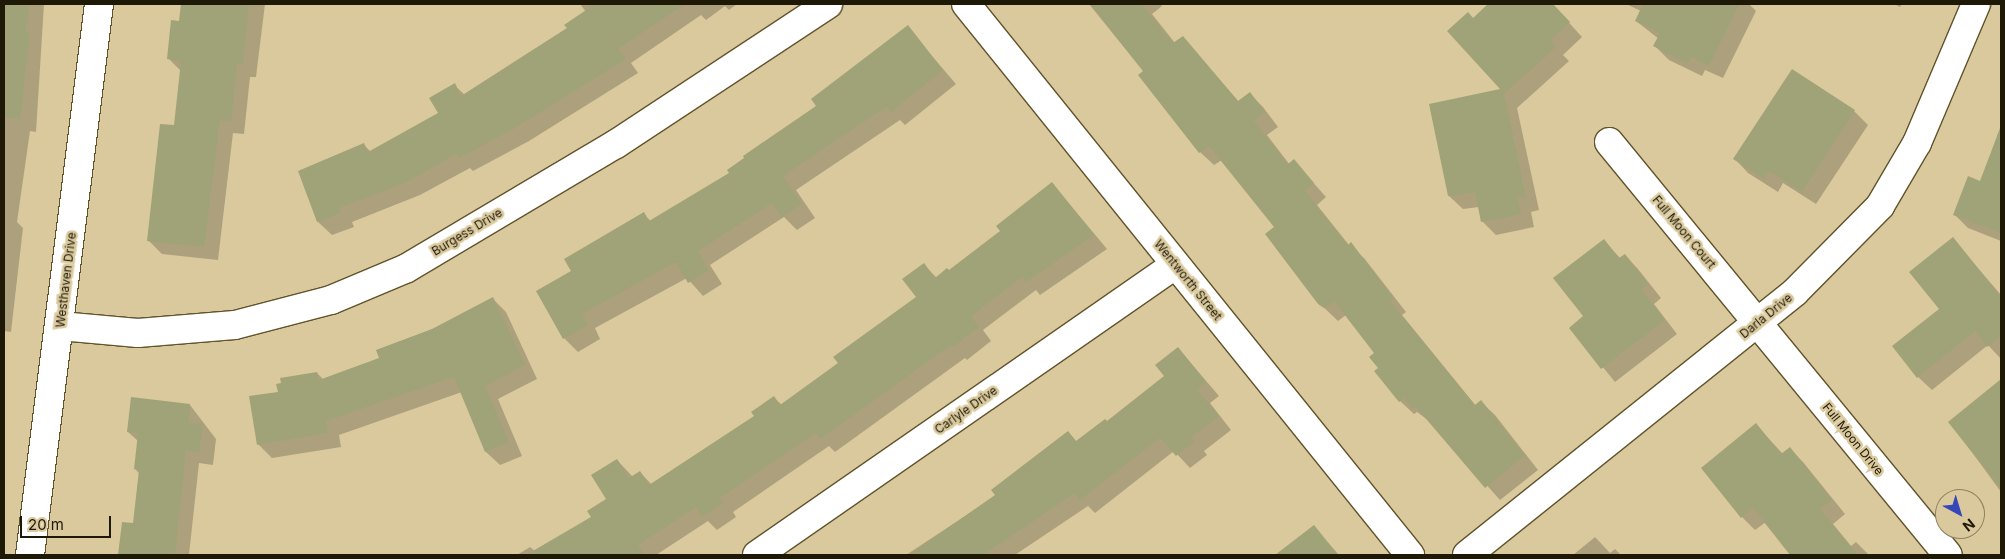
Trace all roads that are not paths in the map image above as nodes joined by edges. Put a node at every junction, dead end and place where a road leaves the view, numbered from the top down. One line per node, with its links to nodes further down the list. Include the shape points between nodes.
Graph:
1 (99, 4): 8 (street, Westhaven Drive)
2 (828, 4): 8 (street, Burgess Drive, via 616,144 407,268 356,290 331,300 235,325 138,333)
3 (966, 4): 6 (street, Wentworth Street)
4 (1976, 4): 7 (street, Darla Drive, via 1918,143 1880,206 1794,292)
5 (1609, 142): 7 (street, Full Moon Court)
6 (1175, 265): 10 (street, Carlyle Drive); 11 (street, Wentworth Street)
7 (1758, 322): 12 (street, Darla Drive); 13 (street, Full Moon Drive)
8 (60, 326): 9 (street, Westhaven Drive)
9 (30, 555)
10 (757, 555)
11 (1410, 555)
12 (1467, 555)
13 (1948, 555)

